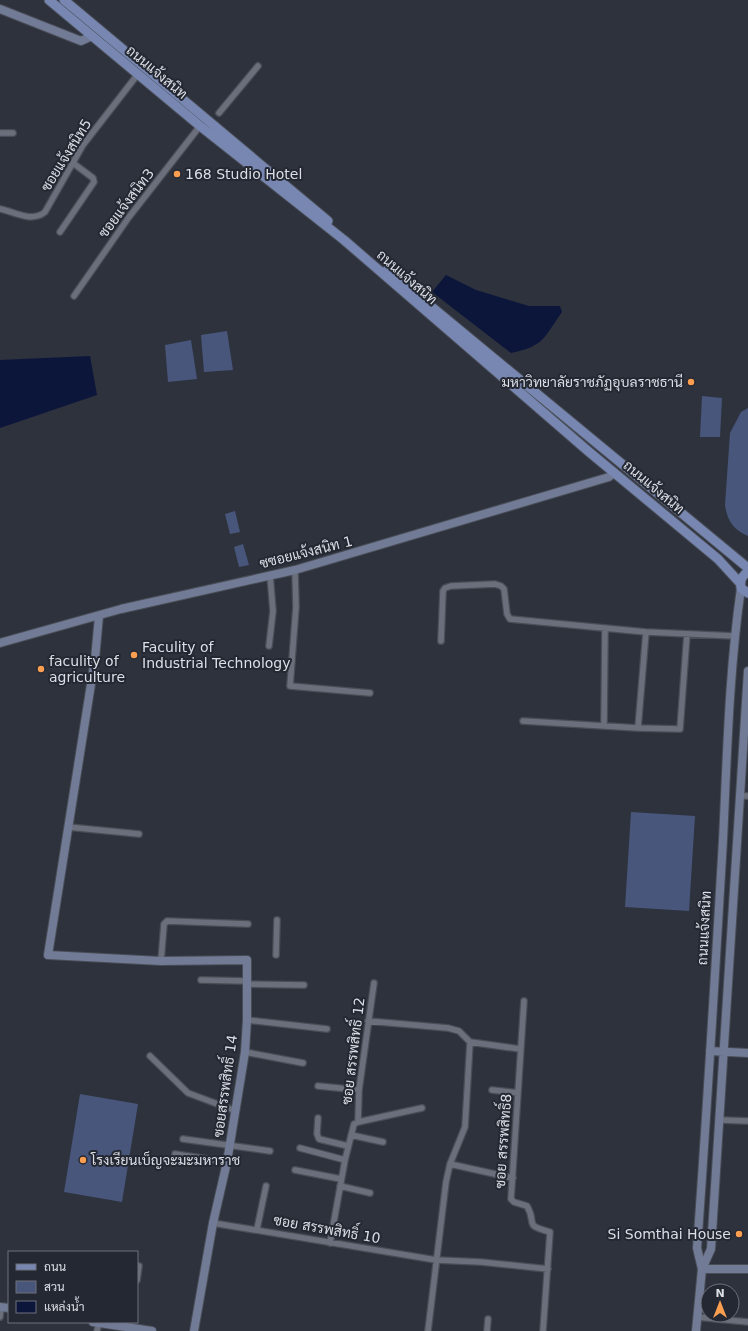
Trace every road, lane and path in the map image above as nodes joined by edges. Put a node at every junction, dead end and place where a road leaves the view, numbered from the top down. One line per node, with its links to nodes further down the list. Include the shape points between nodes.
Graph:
1 (50, 0): 4 (main road, ถนนแจ้งสนิท)
2 (64, 0): 16 (main road, ถนนแจ้งสนิท)
3 (0, 10): 4 (street, via 81,41)
4 (92, 36): 6 (main road, ถนนแจ้งสนิท)
5 (258, 66): 7 (street)
6 (138, 74): 8 (main road, ถนนแจ้งสนิท); 11 (street, ซอยแจ้งสนิท5, via 83,145)
7 (219, 113)
8 (200, 126): 14 (street, ซอยแจ้งสนิท3, via 129,217); 15 (main road, ถนนแจ้งสนิท, via 344,240)
9 (0, 133): 10 (street)
10 (13, 133)
11 (73, 163): 12 (street, ซอยแจ้งสนิท5, via 39,217 32,218); 13 (street, via 94,178 94,182)
12 (0, 209)
13 (60, 232)
14 (74, 296)
15 (614, 472): 17 (street, ซซอยแจ้งสนิท 1, via 610,477); 20 (main road, ถนนแจ้งสนิท, via 718,559)
16 (748, 568)
17 (295, 570): 19 (street, ซซอยแจ้งสนิท 1); 30 (street, via 296,607 290,686)
18 (748, 572): 20 (main road, via 742,577)
19 (270, 575): 21 (street, ซซอยแจ้งสนิท 1); 28 (street, via 273,611)
20 (743, 588): 25 (street, ถนนแจ้งสนิท)
21 (100, 616): 27 (street, ซซอยแจ้งสนิท 1); 38 (street)
22 (605, 628): 23 (street); 26 (street, via 510,619 502,586 451,586 443,591); 33 (street)
23 (646, 632): 24 (street); 34 (street)
24 (687, 634): 25 (street); 34 (street, via 680,729)
25 (736, 636): 35 (street, ถนนแจ้งสนิท)
26 (441, 641)
27 (0, 642)
28 (269, 646)
29 (748, 671): 31 (street, ถนนแจ้งสนิท)
30 (370, 693)
31 (747, 700): 36 (street, ถนนแจ้งสนิท)
32 (522, 721): 33 (street)
33 (604, 726): 34 (street)
34 (638, 728)
35 (727, 767): 36 (street); 54 (street, ถนนแจ้งสนิท)
36 (742, 768): 37 (street, ถนนแจ้งสนิท)
37 (744, 796): 56 (street, ถนนแจ้งสนิท)
38 (68, 827): 39 (street); 43 (street, via 48,955)
39 (139, 834)
40 (277, 920): 42 (street)
41 (248, 924): 43 (street, via 166,921)
42 (276, 955)
43 (161, 960): 45 (street, ซอยสรรพสิทธิ์ 14, via 247,960)
44 (201, 980): 45 (street)
45 (246, 983): 47 (street); 49 (street, ซอยสรรพสิทธิ์ 14)
46 (374, 983): 50 (street, ซอย สรรพสิทธิ์ 12)
47 (304, 985)
48 (524, 1000): 53 (street, ซอย สรรพสิทธิ์8)
49 (247, 1020): 51 (street); 55 (street, ซอยสรรพสิทธิ์ 14)
50 (368, 1020): 52 (street, via 448,1028 459,1031); 61 (street, ซอย สรรพสิทธิ์ 12)
51 (327, 1029)
52 (470, 1042): 53 (street); 80 (street, via 465,1127)
53 (520, 1049): 63 (street, ซอย สรรพสิทธิ์8)
54 (710, 1051): 56 (street); 93 (street, ถนนแจ้งสนิท, via 697,1248)
55 (245, 1052): 59 (street); 65 (street, ซอยสรรพสิทธิ์ 14)
56 (724, 1052): 57 (street); 67 (street, ถนนแจ้งสนิท)
57 (748, 1053)
58 (150, 1056): 65 (street, via 188,1094)
59 (302, 1063)
60 (318, 1086): 61 (street)
61 (359, 1090): 69 (street, ซอย สรรพสิทธิ์ 12)
62 (492, 1090): 63 (street)
63 (518, 1093): 82 (street, ซอย สรรพสิทธิ์8)
64 (422, 1108): 69 (street, ซอย สรรพสิทธิ์ 12)
65 (236, 1111): 73 (street, ซอยสรรพสิทธิ์ 14)
66 (318, 1118): 74 (street, via 317,1134 320,1139)
67 (720, 1120): 68 (street); 93 (street, ถนนแจ้งสนิท, via 711,1249)
68 (748, 1121)
69 (358, 1122): 70 (street, ซอย สรรพสิทธิ์ 12, via 354,1124)
70 (351, 1135): 72 (street); 74 (street, ซอย สรรพสิทธิ์ 12)
71 (183, 1140): 73 (street)
72 (383, 1142)
73 (230, 1146): 76 (street); 79 (street, ซอยสรรพสิทธิ์ 14)
74 (348, 1146): 78 (street, ซอย สรรพสิทธิ์ 12)
75 (300, 1148): 78 (street)
76 (270, 1151)
77 (175, 1154): 79 (street)
78 (345, 1160): 83 (street, ซอย สรรพสิทธิ์ 12)
79 (227, 1162): 87 (street, ซอยสรรพสิทธิ์ 14)
80 (450, 1164): 82 (street); 90 (street, via 441,1210)
81 (295, 1170): 83 (street)
82 (513, 1178): 92 (street, ซอย สรรพสิทธิ์8, via 511,1199 527,1206 534,1227 550,1232)
83 (341, 1180): 85 (street, ซอย สรรพสิทธิ์ 12)
84 (266, 1186): 88 (street)
85 (340, 1186): 86 (street); 89 (street, ซอย สรรพสิทธิ์ 12)
86 (370, 1192)
87 (213, 1223): 88 (street, ซอย สรรพสิทธิ์ 10); 104 (street, ซอยสรรพสิทธิ์ 14)
88 (257, 1229): 89 (street, ซอย สรรพสิทธิ์ 10)
89 (330, 1243): 90 (street, ซอย สรรพสิทธิ์ 10)
90 (436, 1260): 92 (street, ซอย สรรพสิทธิ์ 10); 105 (street)
91 (140, 1266): 95 (street)
92 (548, 1269): 107 (street, ซอย สรรพสิทธิ์8)
93 (702, 1269): 94 (street); 98 (street, ถนนแจ้งสนิท)
94 (748, 1269)
95 (138, 1275)
96 (3, 1307): 97 (street)
97 (0, 1317)
98 (697, 1317): 100 (street); 108 (street, ถนนแจ้งสนิท)
99 (488, 1319): 106 (street)
100 (748, 1322)
101 (96, 1325): 102 (street)
102 (129, 1325): 103 (street)
103 (152, 1331)
104 (194, 1331)
105 (428, 1331)
106 (487, 1331)
107 (543, 1331)
108 (696, 1331)

